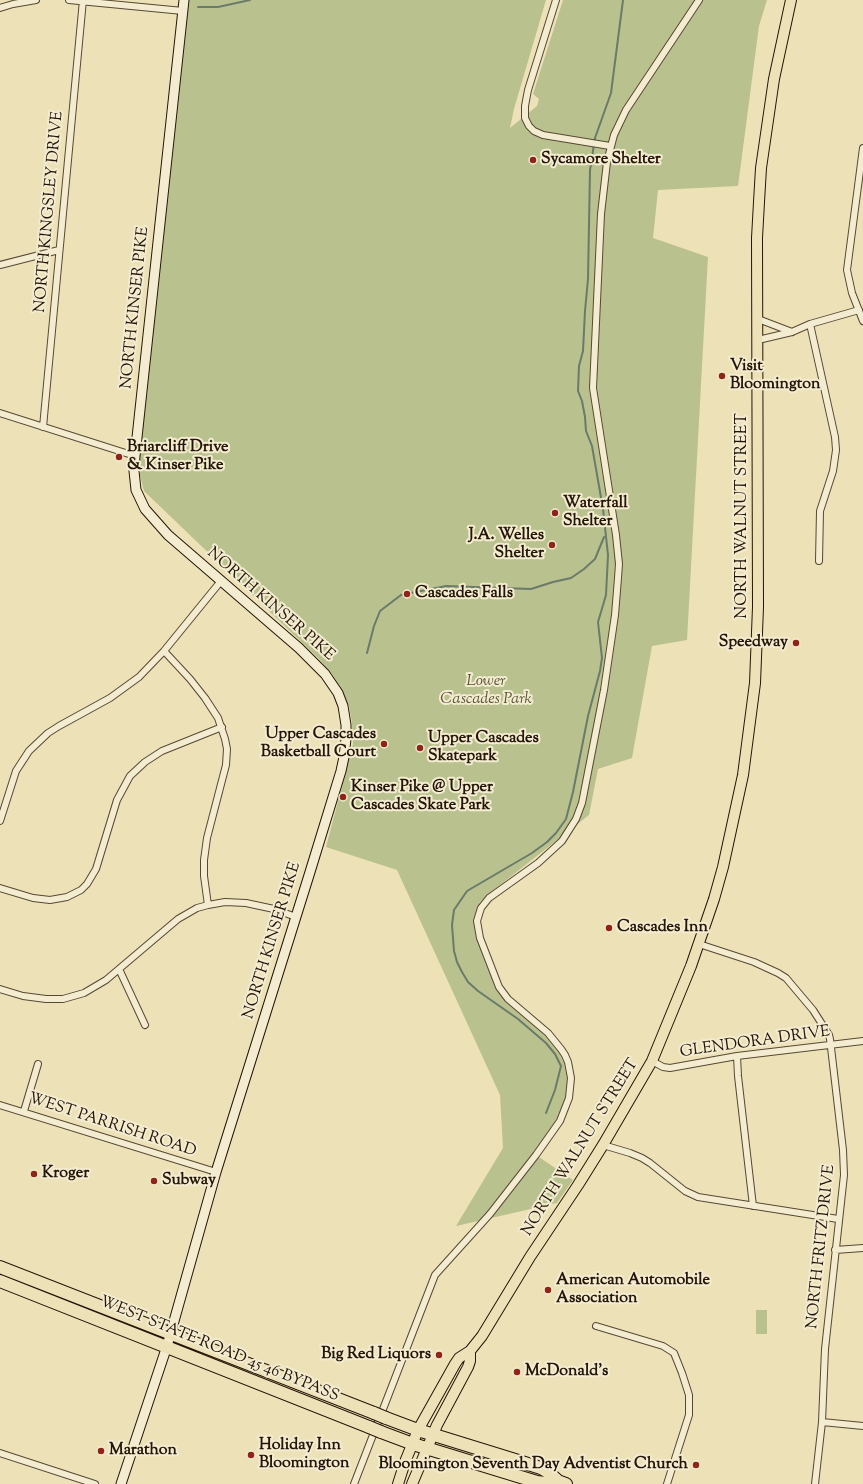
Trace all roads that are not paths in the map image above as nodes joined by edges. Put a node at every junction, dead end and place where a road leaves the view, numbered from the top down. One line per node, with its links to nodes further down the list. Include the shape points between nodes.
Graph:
1 (36, 0): 8 (street)
2 (69, 0): 7 (street)
3 (184, 0): 9 (street, NORTH KINSER PIKE)
4 (556, 0): 10 (street, via 528,90 525,118 534,131 543,134)
5 (699, 0): 10 (street, via 626,110)
6 (792, 0): 15 (main road, NORTH WALNUT STREET, via 774,79 761,168 757,238)
7 (83, 1): 9 (street); 12 (street, NORTH KINGSLEY DRIVE)
8 (0, 8)
9 (183, 11): 22 (street, NORTH KINSER PIKE)
10 (610, 146): 64 (street, via 601,214 593,376 619,564 615,615 604,690 582,803 576,819 562,841 538,863 489,898 481,908 477,921 482,943 499,987 548,1033 565,1055 571,1078 569,1098 560,1121 536,1155 490,1214 435,1275)
11 (863, 148): 14 (street, via 847,270 849,284)
12 (59, 250): 13 (street); 21 (street, NORTH KINGSLEY DRIVE)
13 (0, 265)
14 (859, 310): 16 (street); 17 (street)
15 (758, 319): 18 (street); 19 (main road, NORTH WALNUT STREET)
16 (863, 321)
17 (810, 324): 18 (street); 23 (street, via 836,450 833,471 820,511)
18 (792, 332): 19 (street)
19 (758, 340): 31 (main road, NORTH WALNUT STREET, via 758,607 755,683 737,808 728,849)
20 (0, 413): 21 (street)
21 (43, 427): 22 (street)
22 (135, 456): 24 (street, NORTH KINSER PIKE, via 136,490 145,509 168,535)
23 (819, 561)
24 (221, 581): 25 (street); 30 (street, NORTH KINSER PIKE, via 299,648 325,674 338,693 345,717 344,757)
25 (164, 651): 26 (street, via 190,678); 27 (street, via 125,688 39,740 16,771)
26 (222, 727): 28 (street, via 162,751 130,776 117,800 96,869 81,890 67,897 50,900 33,898); 29 (street, via 227,749 226,765 204,860)
27 (0, 821)
28 (0, 888)
29 (208, 905): 30 (street, via 225,902 246,903); 32 (street, via 178,919)
30 (296, 917): 43 (street, NORTH KINSER PIKE)
31 (699, 944): 36 (street, NORTH FRITZ DRIVE, via 754,962 786,978 823,1025 829,1035); 38 (main road, NORTH WALNUT STREET)
32 (119, 969): 33 (street, via 92,990 63,999 37,999); 34 (street)
33 (0, 989)
34 (145, 1025)
35 (863, 1041): 36 (street, GLENDORA DRIVE)
36 (831, 1046): 37 (street, GLENDORA DRIVE); 45 (street, NORTH FRITZ DRIVE, via 844,1164 843,1192)
37 (737, 1056): 38 (street, GLENDORA DRIVE, via 670,1068); 44 (street)
38 (652, 1061): 42 (main road, NORTH WALNUT STREET)
39 (38, 1064): 41 (street)
40 (0, 1105): 41 (street, WEST PARRISH ROAD)
41 (24, 1111): 43 (street, WEST PARRISH ROAD)
42 (603, 1145): 44 (street, via 642,1158 691,1194); 53 (main road, NORTH WALNUT STREET)
43 (216, 1172): 51 (street, NORTH KINSER PIKE)
44 (753, 1206): 45 (street)
45 (838, 1219): 47 (street, NORTH FRITZ DRIVE)
46 (863, 1248): 47 (street)
47 (836, 1250): 54 (street, NORTH FRITZ DRIVE, via 825,1349)
48 (0, 1267): 51 (highway, WEST STATE ROAD 45 46 BYPASS)
49 (0, 1281): 52 (highway, WEST STATE ROAD 45 46 BYPASS)
50 (596, 1326): 67 (street, via 663,1346 674,1353 689,1395 689,1415)
51 (170, 1333): 52 (street, NORTH KINSER PIKE); 56 (highway, WEST STATE ROAD 45 46 BYPASS, bridge)
52 (167, 1346): 58 (highway, WEST STATE ROAD 45 46 BYPASS, bridge); 63 (street, NORTH KINSER PIKE)
53 (470, 1351): 56 (main road, NORTH WALNUT STREET, via 455,1364); 57 (main road, NORTH WALNUT STREET, via 468,1368)
54 (822, 1422): 55 (street); 68 (street, NORTH FRITZ DRIVE)
55 (863, 1426)
56 (418, 1430): 57 (highway, WEST STATE ROAD 45 46 BYPASS); 58 (main road, NORTH WALNUT STREET)
57 (432, 1434): 59 (main road, NORTH WALNUT STREET); 61 (highway, WEST STATE ROAD 45 46 BYPASS, via 541,1468)
58 (413, 1444): 59 (highway, WEST STATE ROAD 45 46 BYPASS); 65 (main road, NORTH WALNUT STREET)
59 (426, 1448): 61 (highway, WEST STATE ROAD 45 46 BYPASS, via 537,1482); 66 (main road, NORTH WALNUT STREET)
60 (0, 1454): 62 (street)
61 (562, 1483)
62 (95, 1484)
63 (121, 1484)
64 (354, 1484)
65 (398, 1484)
66 (412, 1484)
67 (666, 1484)
68 (815, 1484)

